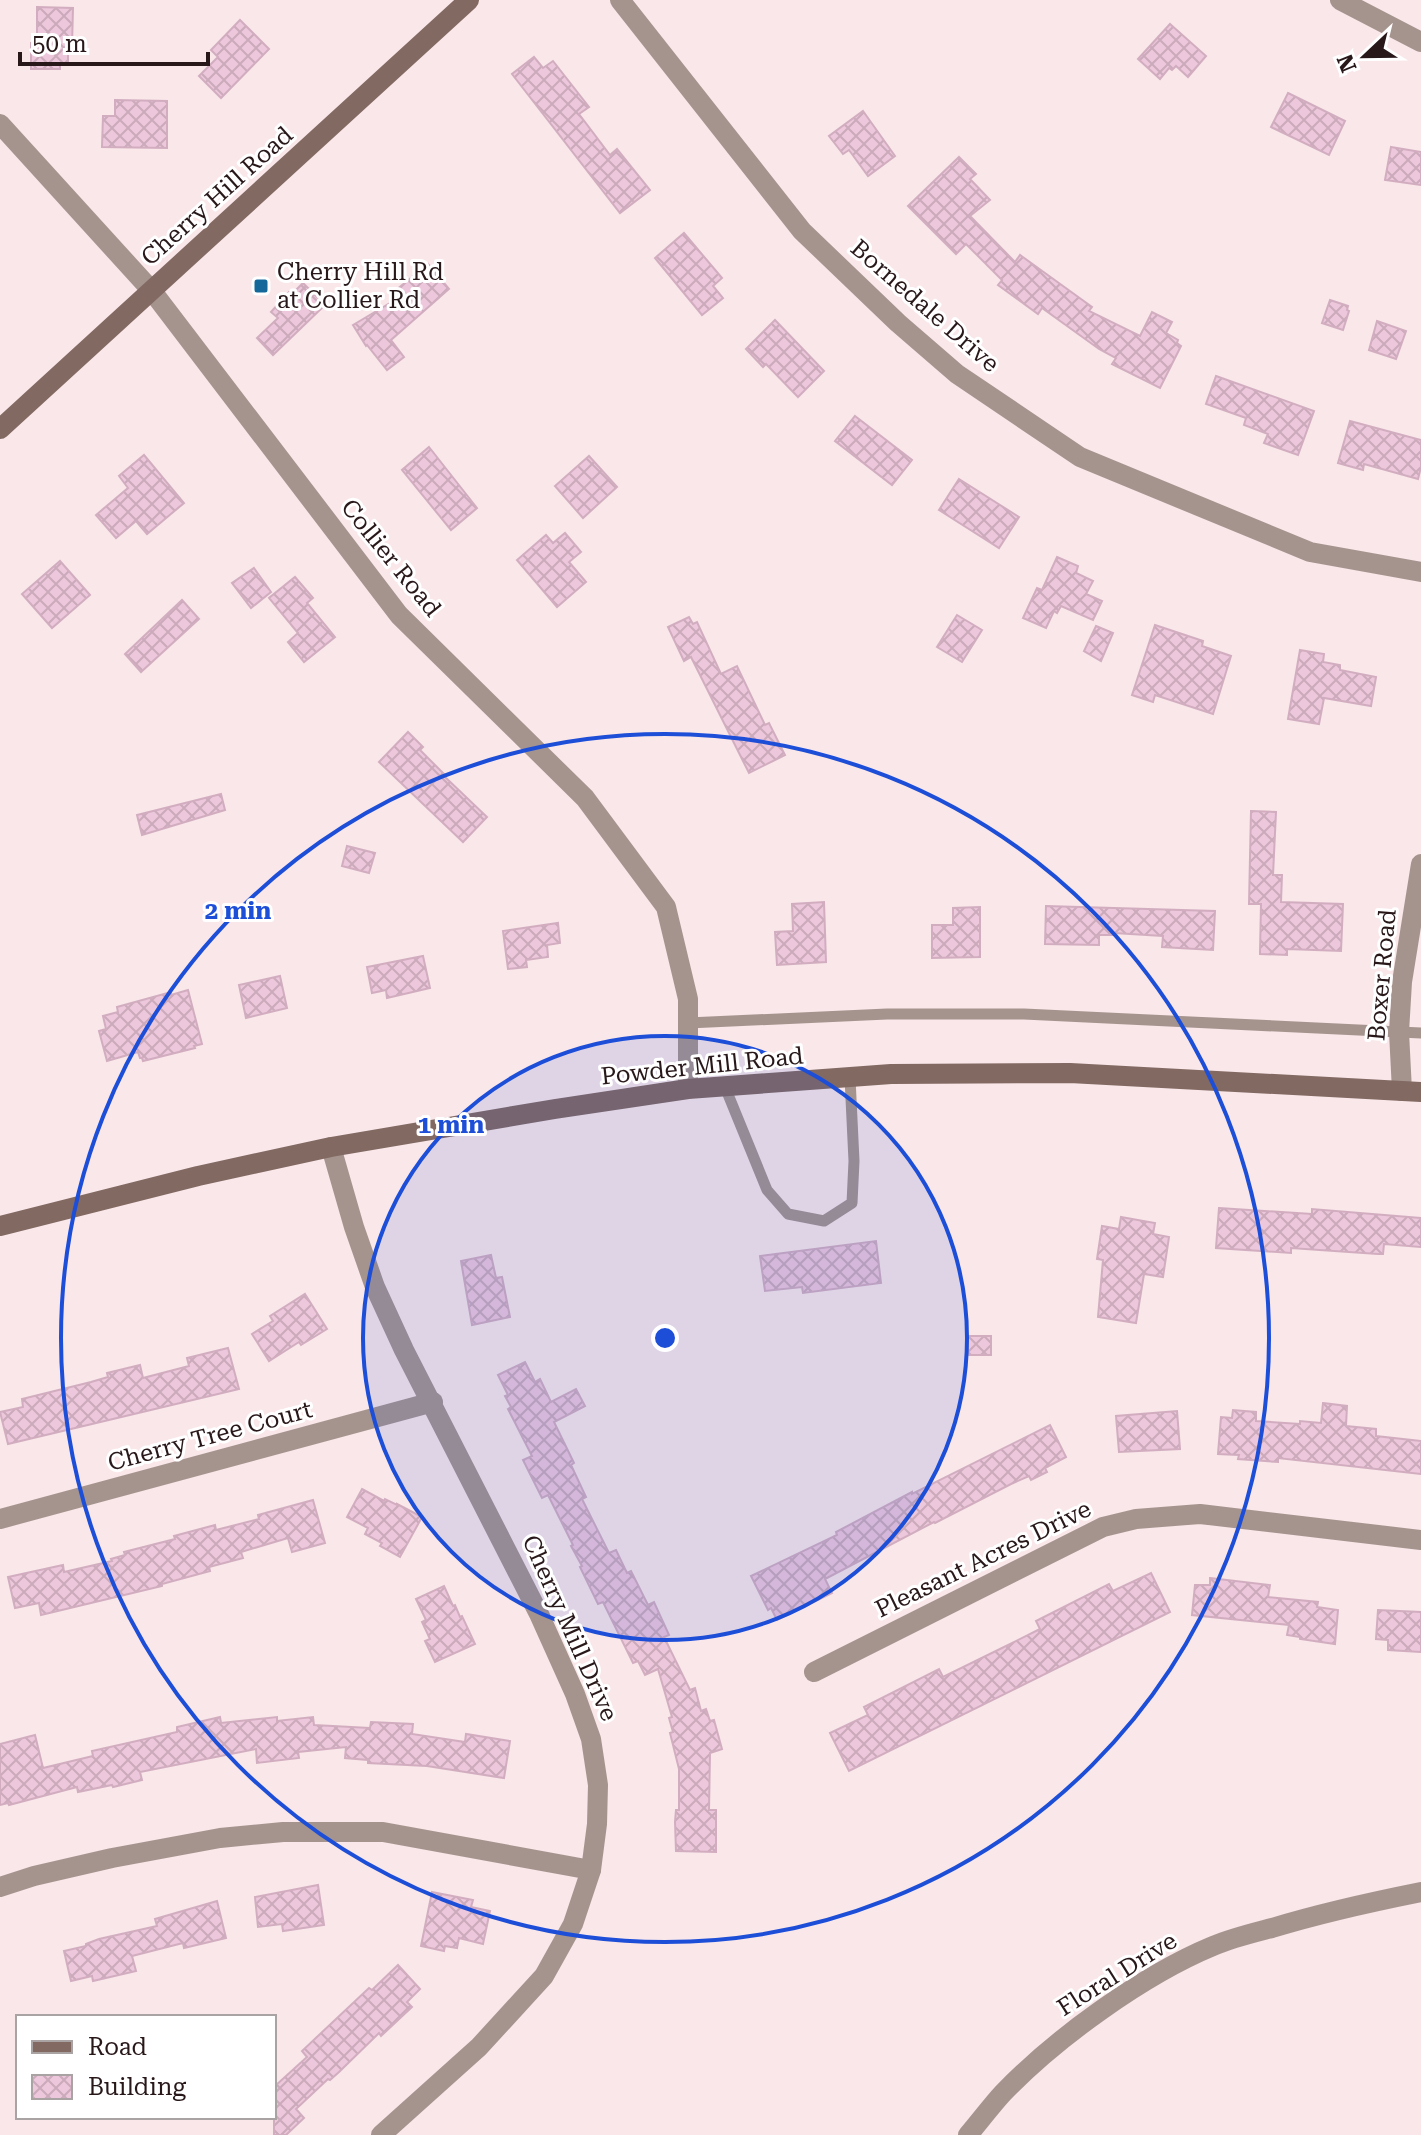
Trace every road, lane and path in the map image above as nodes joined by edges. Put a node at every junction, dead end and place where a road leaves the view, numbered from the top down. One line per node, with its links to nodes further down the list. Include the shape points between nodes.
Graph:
1 (469, 0): 6 (main road, Cherry Hill Road)
2 (620, 0): 8 (street, Bornedale Drive, via 802,231 957,374 1080,457 1310,552)
3 (1340, 0): 4 (street)
4 (1421, 42)
5 (0, 124): 6 (street, Collier Road)
6 (152, 291): 7 (main road, Cherry Hill Road); 10 (street, Collier Road, via 399,615 585,798 666,907 688,999)
7 (0, 429)
8 (1421, 572)
9 (1421, 864): 11 (street, Boxer Road)
10 (688, 1023): 11 (lane, via 1009,1014); 15 (street, Collier Road)
11 (1399, 1032): 12 (lane); 16 (street, Boxer Road)
12 (1421, 1033)
13 (850, 1078): 14 (main road, Powder Mill Road); 14 (lane, via 852,1203 824,1221 788,1214 767,1190); 16 (main road, Powder Mill Road, via 1070,1073)
14 (725, 1087): 15 (main road, Powder Mill Road)
15 (688, 1089): 17 (main road, Powder Mill Road)
16 (1412, 1091)
17 (331, 1147): 18 (main road, Powder Mill Road); 19 (street, Cherry Mill Drive, via 375,1287)
18 (0, 1226)
19 (433, 1402): 20 (street, Cherry Tree Court); 23 (street, Cherry Mill Drive, via 539,1614 591,1739 598,1785)
20 (0, 1519)
21 (1421, 1540): 22 (street, Pleasant Acres Drive, via 1200,1514 1136,1519 1103,1527)
22 (814, 1672)
23 (591, 1870): 24 (street, via 383,1832 283,1832 112,1858); 26 (street, Cherry Mill Drive, via 573,1924 544,1976 479,2047)
24 (0, 1887)
25 (1421, 1892): 27 (street, Floral Drive, via 1242,1936 1154,1976 1080,2025 1004,2092)
26 (381, 2135)
27 (968, 2135)

